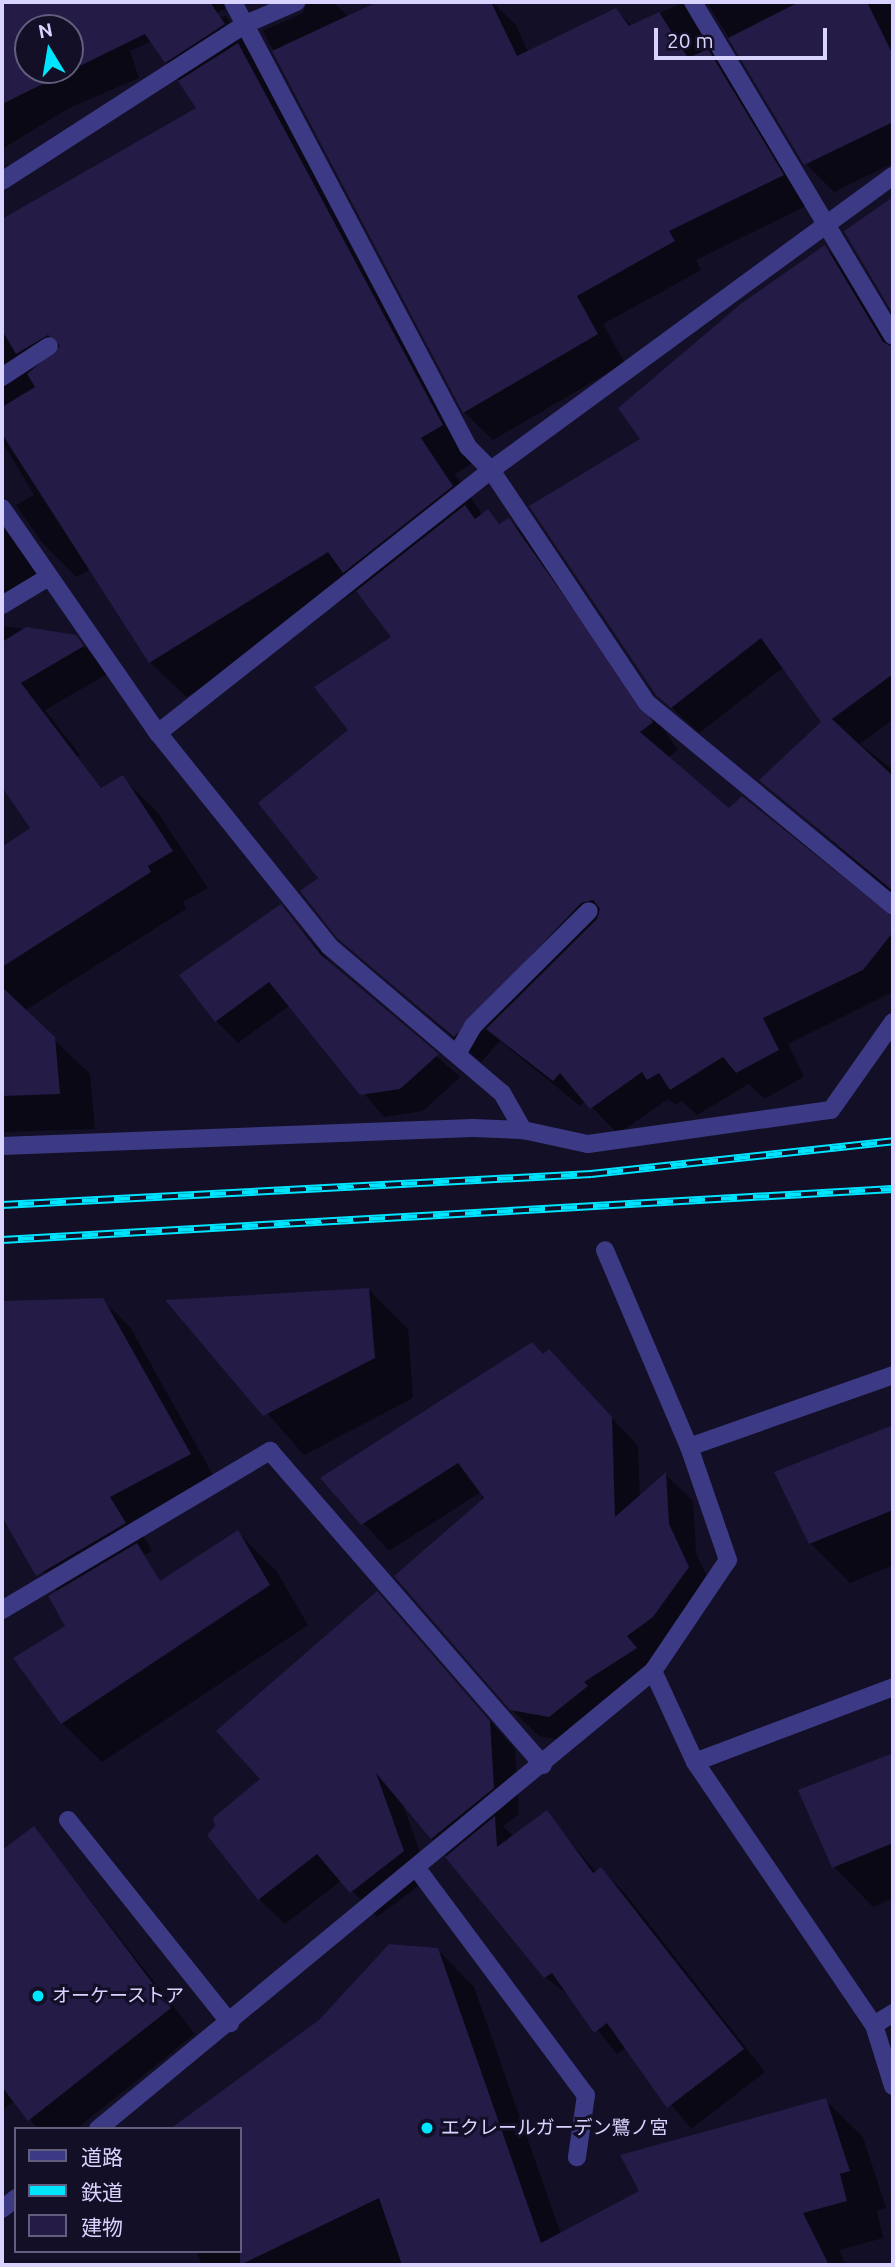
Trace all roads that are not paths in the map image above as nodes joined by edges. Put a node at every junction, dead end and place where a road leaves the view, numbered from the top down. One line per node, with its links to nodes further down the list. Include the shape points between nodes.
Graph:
1 (233, 2): 4 (street)
2 (296, 2): 4 (street)
3 (693, 2): 7 (street)
4 (246, 24): 6 (street); 11 (street, via 468,447)
5 (893, 176): 7 (street)
6 (2, 181)
7 (828, 223): 8 (street); 11 (street)
8 (893, 336)
9 (49, 346): 10 (street)
10 (2, 377)
11 (491, 470): 15 (street); 16 (street, via 647,703)
12 (2, 508): 13 (street)
13 (47, 579): 14 (street); 15 (street)
14 (2, 605)
15 (158, 733): 19 (street, via 329,946)
16 (893, 906)
17 (589, 911): 19 (street, via 473,1026)
18 (893, 1022): 20 (street, via 831,1110 589,1144)
19 (457, 1054): 20 (street, via 502,1093)
20 (523, 1130): 21 (street)
21 (2, 1146)
22 (605, 1250): 24 (street)
23 (893, 1375): 24 (street)
24 (689, 1447): 26 (street, via 728,1560)
25 (2, 1608): 29 (street, via 270,1451)
26 (653, 1671): 28 (street); 29 (street)
27 (893, 1687): 28 (street)
28 (695, 1762): 34 (street)
29 (543, 1765): 31 (street)
30 (68, 1821): 33 (street)
31 (418, 1870): 33 (street); 37 (street, via 586,2095)
32 (893, 2014): 34 (street)
33 (230, 2023): 36 (street)
34 (874, 2025): 35 (street)
35 (893, 2086)
36 (100, 2127)
37 (577, 2157)

